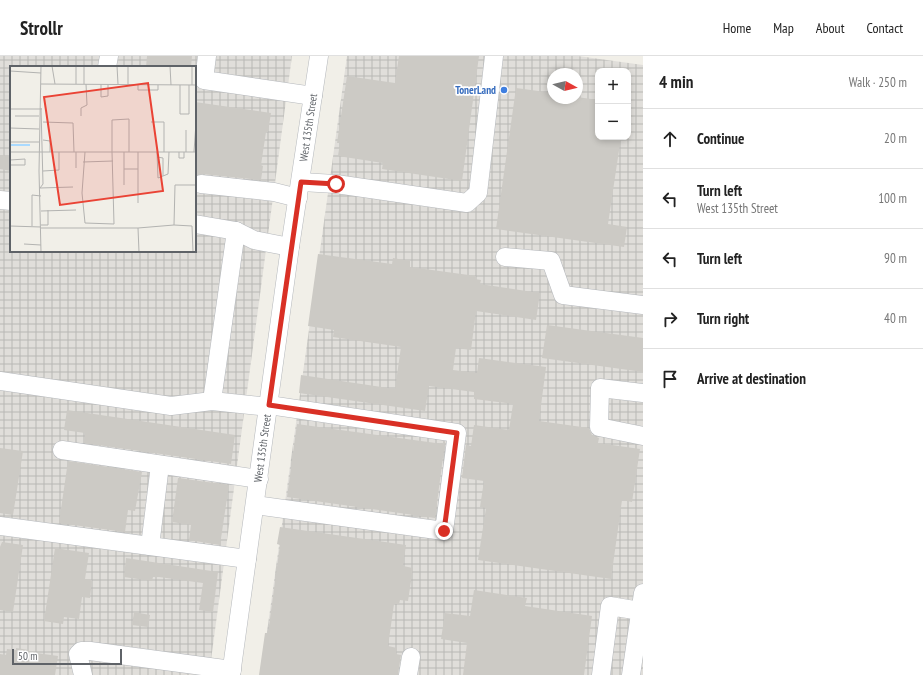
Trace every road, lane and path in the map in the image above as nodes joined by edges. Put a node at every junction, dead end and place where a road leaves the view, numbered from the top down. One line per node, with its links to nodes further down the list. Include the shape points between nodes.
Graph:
1 (108, 56): 5 (street)
2 (207, 56): 6 (street, via 204,80)
3 (319, 56): 6 (street, West 135th Street)
4 (494, 56): 8 (street, via 478,193 467,203 336,184)
5 (107, 66)
6 (313, 96): 8 (street, West 135th Street)
7 (201, 184): 8 (street, via 274,192)
8 (300, 190): 13 (street, West 135th Street)
9 (0, 200): 10 (street)
10 (10, 201)
11 (196, 224): 12 (street)
12 (236, 231): 13 (street, via 254,240); 18 (street)
13 (290, 247): 19 (street, West 135th Street)
14 (505, 257): 15 (street, via 551,261 563,296)
15 (643, 305)
16 (0, 381): 18 (street, via 171,406)
17 (643, 393): 20 (street, via 600,388 599,427)
18 (212, 401): 19 (street)
19 (269, 406): 23 (street, West 135th Street); 24 (street, via 457,433 444,531)
20 (643, 436)
21 (62, 450): 22 (street)
22 (160, 465): 23 (street); 26 (street)
23 (259, 479): 24 (street, West 135th Street)
24 (255, 505): 27 (street, West 135th Street)
25 (0, 526): 26 (street)
26 (150, 546): 27 (street)
27 (247, 559): 31 (street, West 135th Street)
28 (642, 602): 34 (street, via 610,606); 35 (street)
29 (411, 657): 33 (street)
30 (199, 670): 31 (street); 32 (street, via 81,651 78,654)
31 (231, 672)
32 (83, 675)
33 (408, 675)
34 (601, 675)
35 (631, 675)

